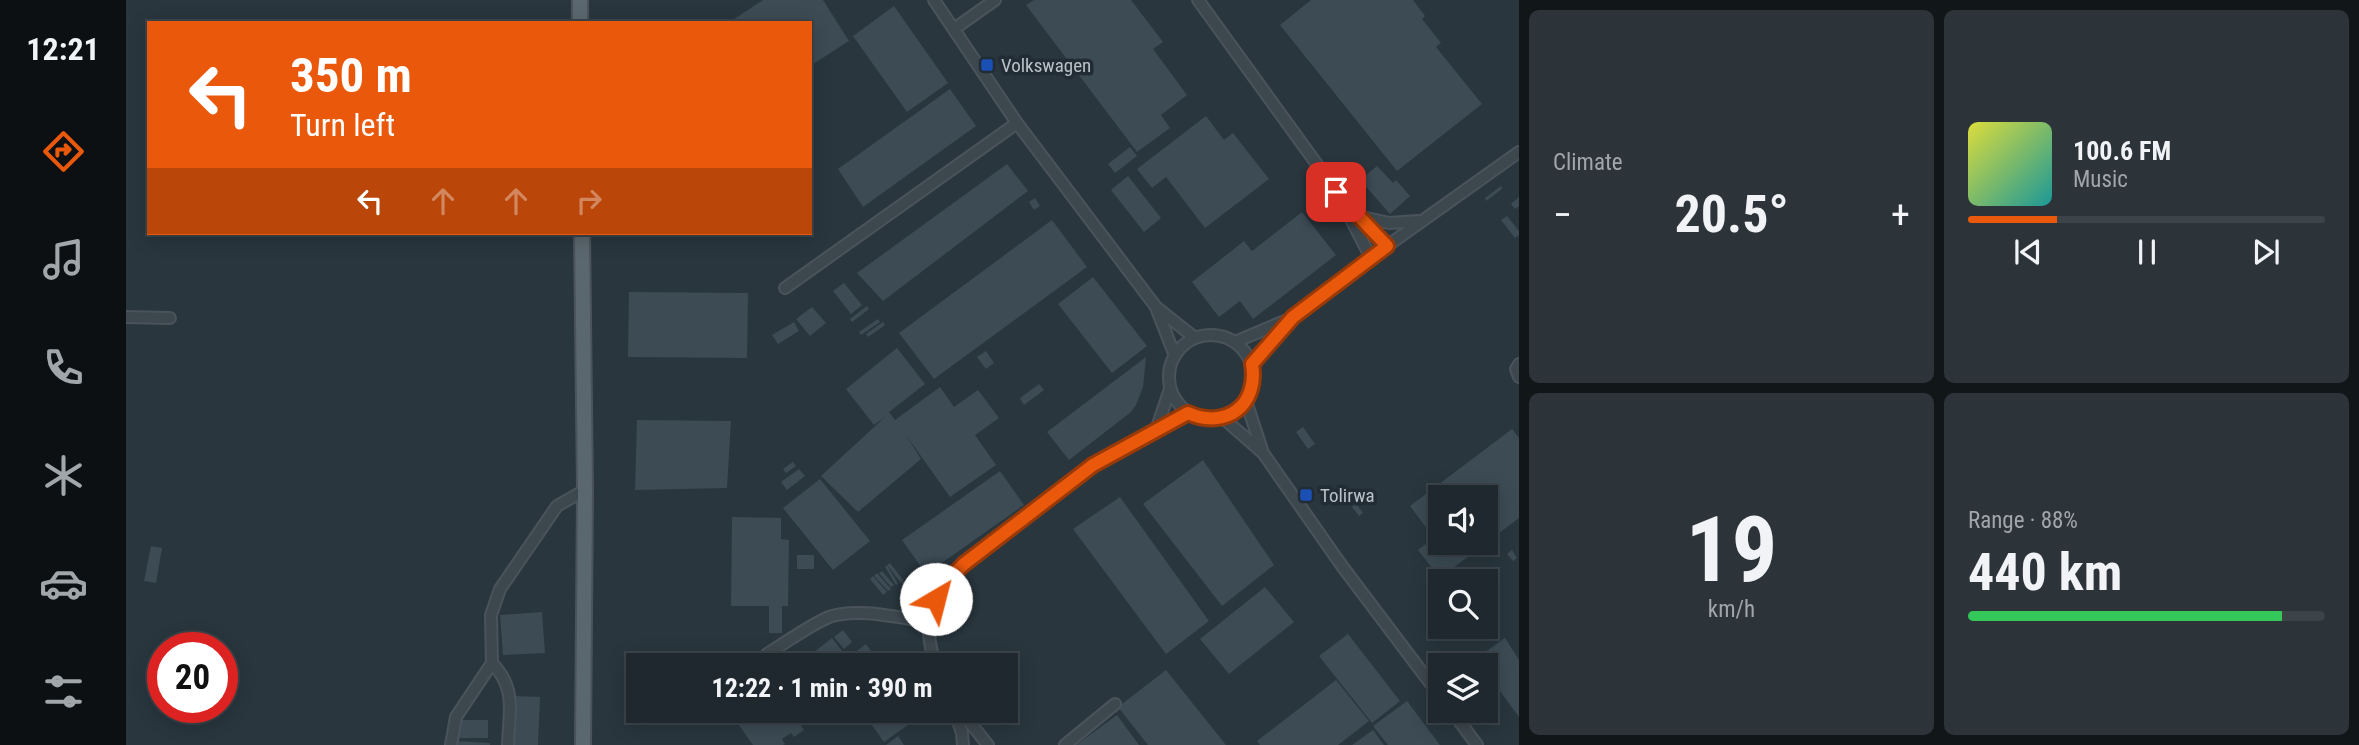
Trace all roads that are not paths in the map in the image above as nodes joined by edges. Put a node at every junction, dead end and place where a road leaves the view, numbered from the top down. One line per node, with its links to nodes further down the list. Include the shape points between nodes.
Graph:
1 (580, 0): 5 (main road)
2 (934, 0): 6 (street)
3 (995, 0): 6 (street)
4 (1198, 0): 9 (street)
5 (580, 21)
6 (954, 29): 7 (street)
7 (1017, 123): 15 (street); 16 (street)
8 (1519, 152): 11 (street)
9 (1336, 192): 10 (street); 14 (street)
10 (1360, 217): 11 (street, via 1404,224); 13 (street)
11 (1424, 219): 13 (street)
12 (582, 235): 32 (main road)
13 (1387, 246): 14 (street)
14 (1371, 258): 18 (street)
15 (785, 288)
16 (1156, 307): 20 (street); 22 (street)
17 (126, 317): 19 (street)
18 (1293, 317): 21 (street); 23 (street)
19 (170, 318)
20 (1195, 338): 21 (street, via 1208,335); 22 (street)
21 (1236, 342): 23 (street)
22 (1175, 356): 26 (street)
23 (1252, 364): 27 (street, via 1252,390)
24 (1519, 365): 25 (street)
25 (1519, 377)
26 (1170, 389): 28 (street); 30 (street)
27 (1246, 401): 29 (street); 31 (street)
28 (1188, 413): 29 (street, via 1211,420); 30 (street)
29 (1223, 418): 31 (street)
30 (1156, 430): 33 (street, via 1093,465 964,564 947,581)
31 (1263, 453): 37 (street)
32 (585, 490): 36 (street, via 556,506 500,589 491,615); 44 (main road)
33 (928, 622): 34 (street, via 846,613 830,617); 35 (street)
34 (767, 653)
35 (931, 653)
36 (492, 663): 42 (street, via 456,717); 43 (street, via 509,690)
37 (1428, 680)
38 (1115, 704): 47 (street)
39 (959, 723): 45 (street)
40 (970, 723): 46 (street)
41 (1461, 723): 48 (street)
42 (451, 745)
43 (508, 745)
44 (583, 745)
45 (962, 745)
46 (988, 745)
47 (1065, 745)
48 (1477, 745)

